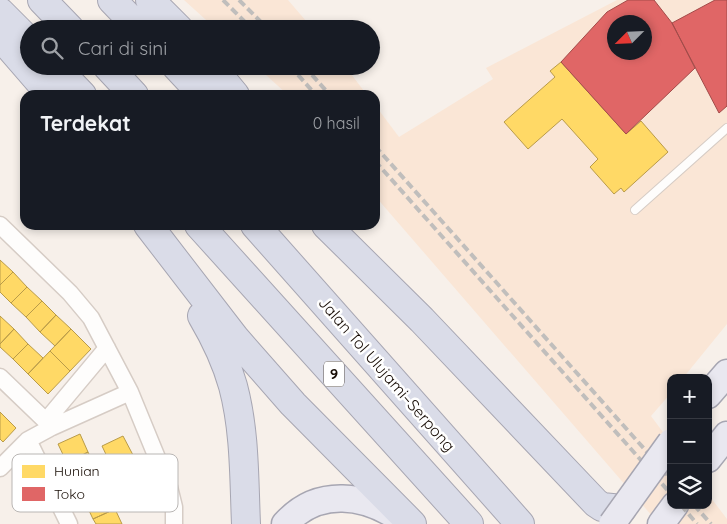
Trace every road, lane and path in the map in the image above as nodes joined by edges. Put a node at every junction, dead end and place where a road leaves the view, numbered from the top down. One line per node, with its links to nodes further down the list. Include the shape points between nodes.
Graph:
1 (42, 0): 6 (highway)
2 (59, 0): 7 (highway)
3 (112, 0): 8 (highway)
4 (150, 0): 9 (highway)
5 (0, 12): 10 (highway)
6 (61, 20)
7 (76, 20)
8 (131, 20)
9 (170, 20)
10 (20, 32)
11 (0, 36): 12 (highway)
12 (20, 59)
13 (34, 75): 19 (highway)
14 (63, 75): 20 (highway)
15 (115, 75): 21 (highway)
16 (125, 75): 22 (highway)
17 (184, 75): 23 (highway)
18 (218, 75): 24 (highway)
19 (47, 90)
20 (77, 90)
21 (129, 90)
22 (138, 90)
23 (198, 90)
24 (231, 90)
25 (727, 128): 26 (lane)
26 (635, 210)
27 (0, 225): 35 (street, via 70,293 91,318)
28 (152, 230): 33 (highway)
29 (204, 230): 55 (highway, 9)
30 (259, 230): 56 (highway, Jalan Tol Ulujami–Serpong / 9)
31 (331, 230): 34 (highway)
32 (347, 230): 34 (highway)
33 (166, 250): 52 (highway, via 218,344 233,386 243,445); 54 (highway, via 235,338 293,404)
34 (422, 320): 50 (highway, via 596,502)
35 (106, 348): 39 (street); 40 (street)
36 (727, 373): 38 (main road)
37 (0, 377): 40 (street)
38 (712, 390)
39 (130, 392): 40 (street); 45 (street)
40 (49, 424): 41 (street)
41 (28, 440): 43 (street); 44 (street)
42 (667, 448): 50 (main road, bridge)
43 (14, 454)
44 (35, 454)
45 (155, 454)
46 (12, 456): 47 (street)
47 (0, 468)
48 (672, 509): 57 (main road)
49 (63, 512): 51 (street)
50 (617, 517)
51 (69, 524)
52 (246, 524)
53 (285, 524): 54 (main road, via 308,505 340,498 372,504)
54 (410, 524)
55 (469, 524)
56 (520, 524)
57 (661, 524)

